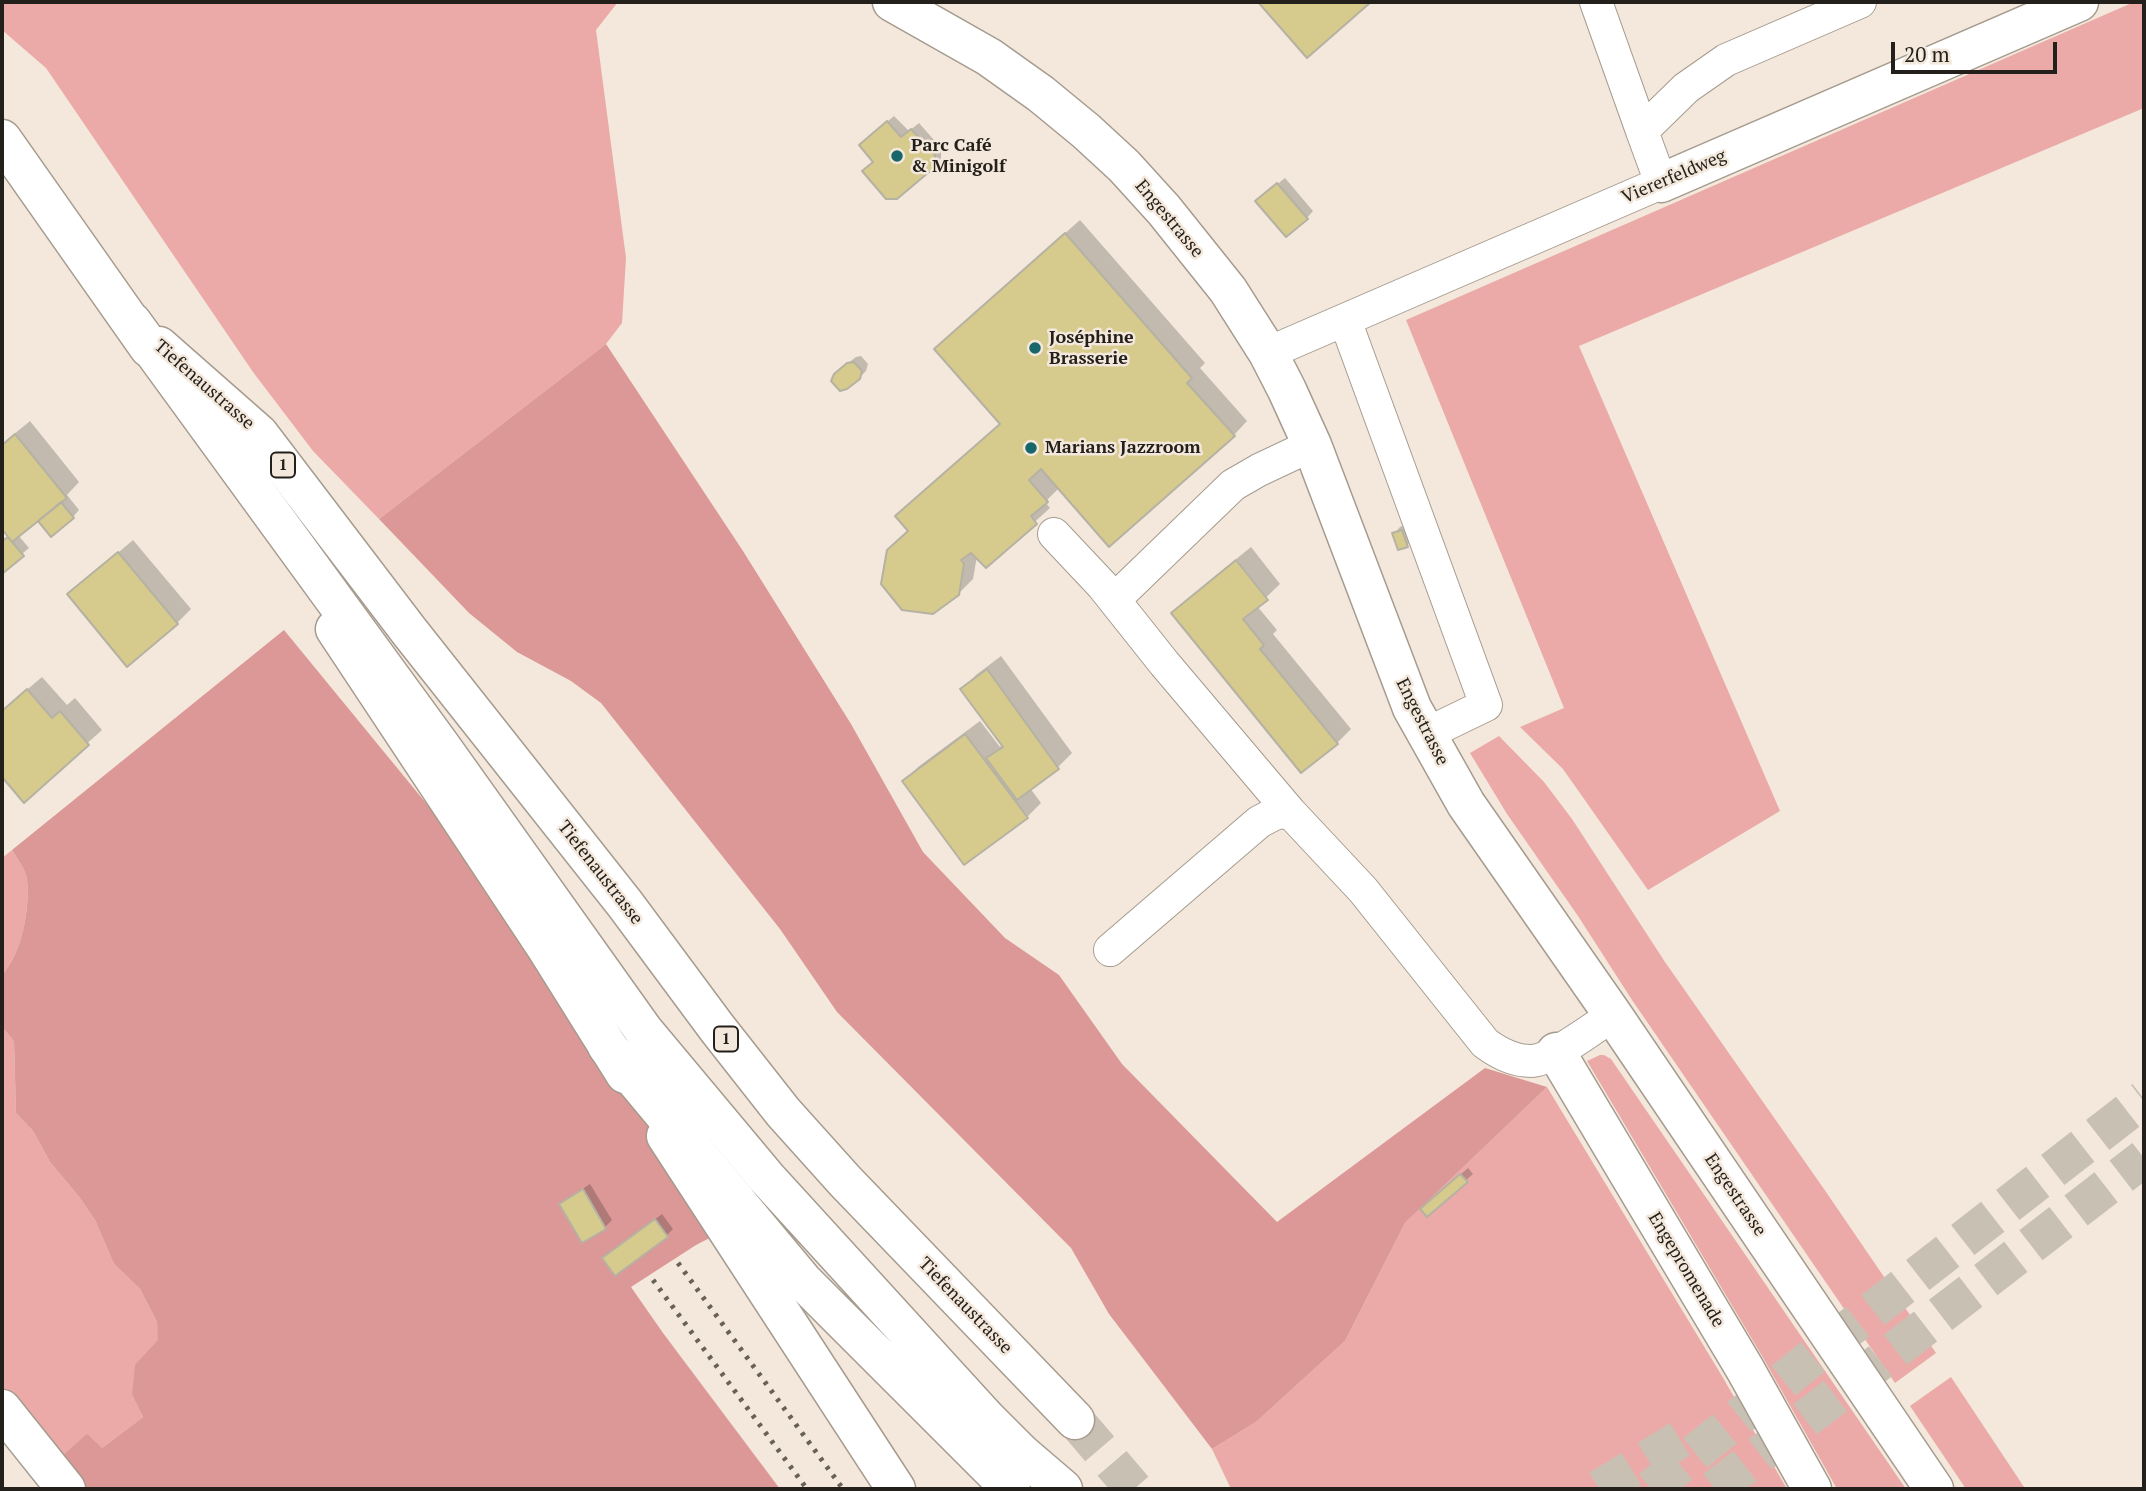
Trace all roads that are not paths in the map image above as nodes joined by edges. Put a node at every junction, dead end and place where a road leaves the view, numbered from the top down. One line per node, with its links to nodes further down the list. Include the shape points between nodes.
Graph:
1 (891, 2): 10 (main road, Engestrasse, via 989,57 1124,166 1228,290)
2 (1596, 2): 5 (lane)
3 (1860, 2): 5 (lane, via 1726,60 1686,89)
4 (2079, 2): 7 (main road, Viererfeldweg)
5 (1642, 131): 7 (lane)
6 (2, 139): 9 (main road, Tiefenaustrasse / 1)
7 (1661, 183): 8 (lane, Viererfeldweg)
8 (1345, 320): 10 (lane, Viererfeldweg); 14 (lane, via 1486,705)
9 (132, 322): 18 (main road, Tiefenaustrasse / 1); 21 (main road, Tiefenaustrasse / 1, via 259,434 783,1112); 25 (main road, via 645,1031 766,1177 987,1419)
10 (1268, 353): 11 (main road, Engestrasse)
11 (1312, 445): 13 (lane, via 1233,485); 14 (main road, Engestrasse, via 1396,670)
12 (1054, 534): 13 (lane)
13 (1114, 600): 15 (lane)
14 (1426, 734): 17 (main road, Engestrasse, via 1466,804)
15 (1290, 812): 16 (lane, via 1259,821); 19 (lane, via 1363,890 1485,1043 1500,1054 1532,1061)
16 (1110, 950)
17 (1613, 1015): 19 (lane); 27 (main road, Engestrasse)
18 (607, 1046): 23 (main road, Tiefenaustrasse / 1); 24 (main road, via 803,1281)
19 (1556, 1052): 26 (main road, Engepromenade)
20 (2, 1409): 22 (main road)
21 (1075, 1420)
22 (66, 1489)
23 (896, 1489)
24 (1011, 1489)
25 (1063, 1489)
26 (1812, 1489)
27 (1934, 1489)

